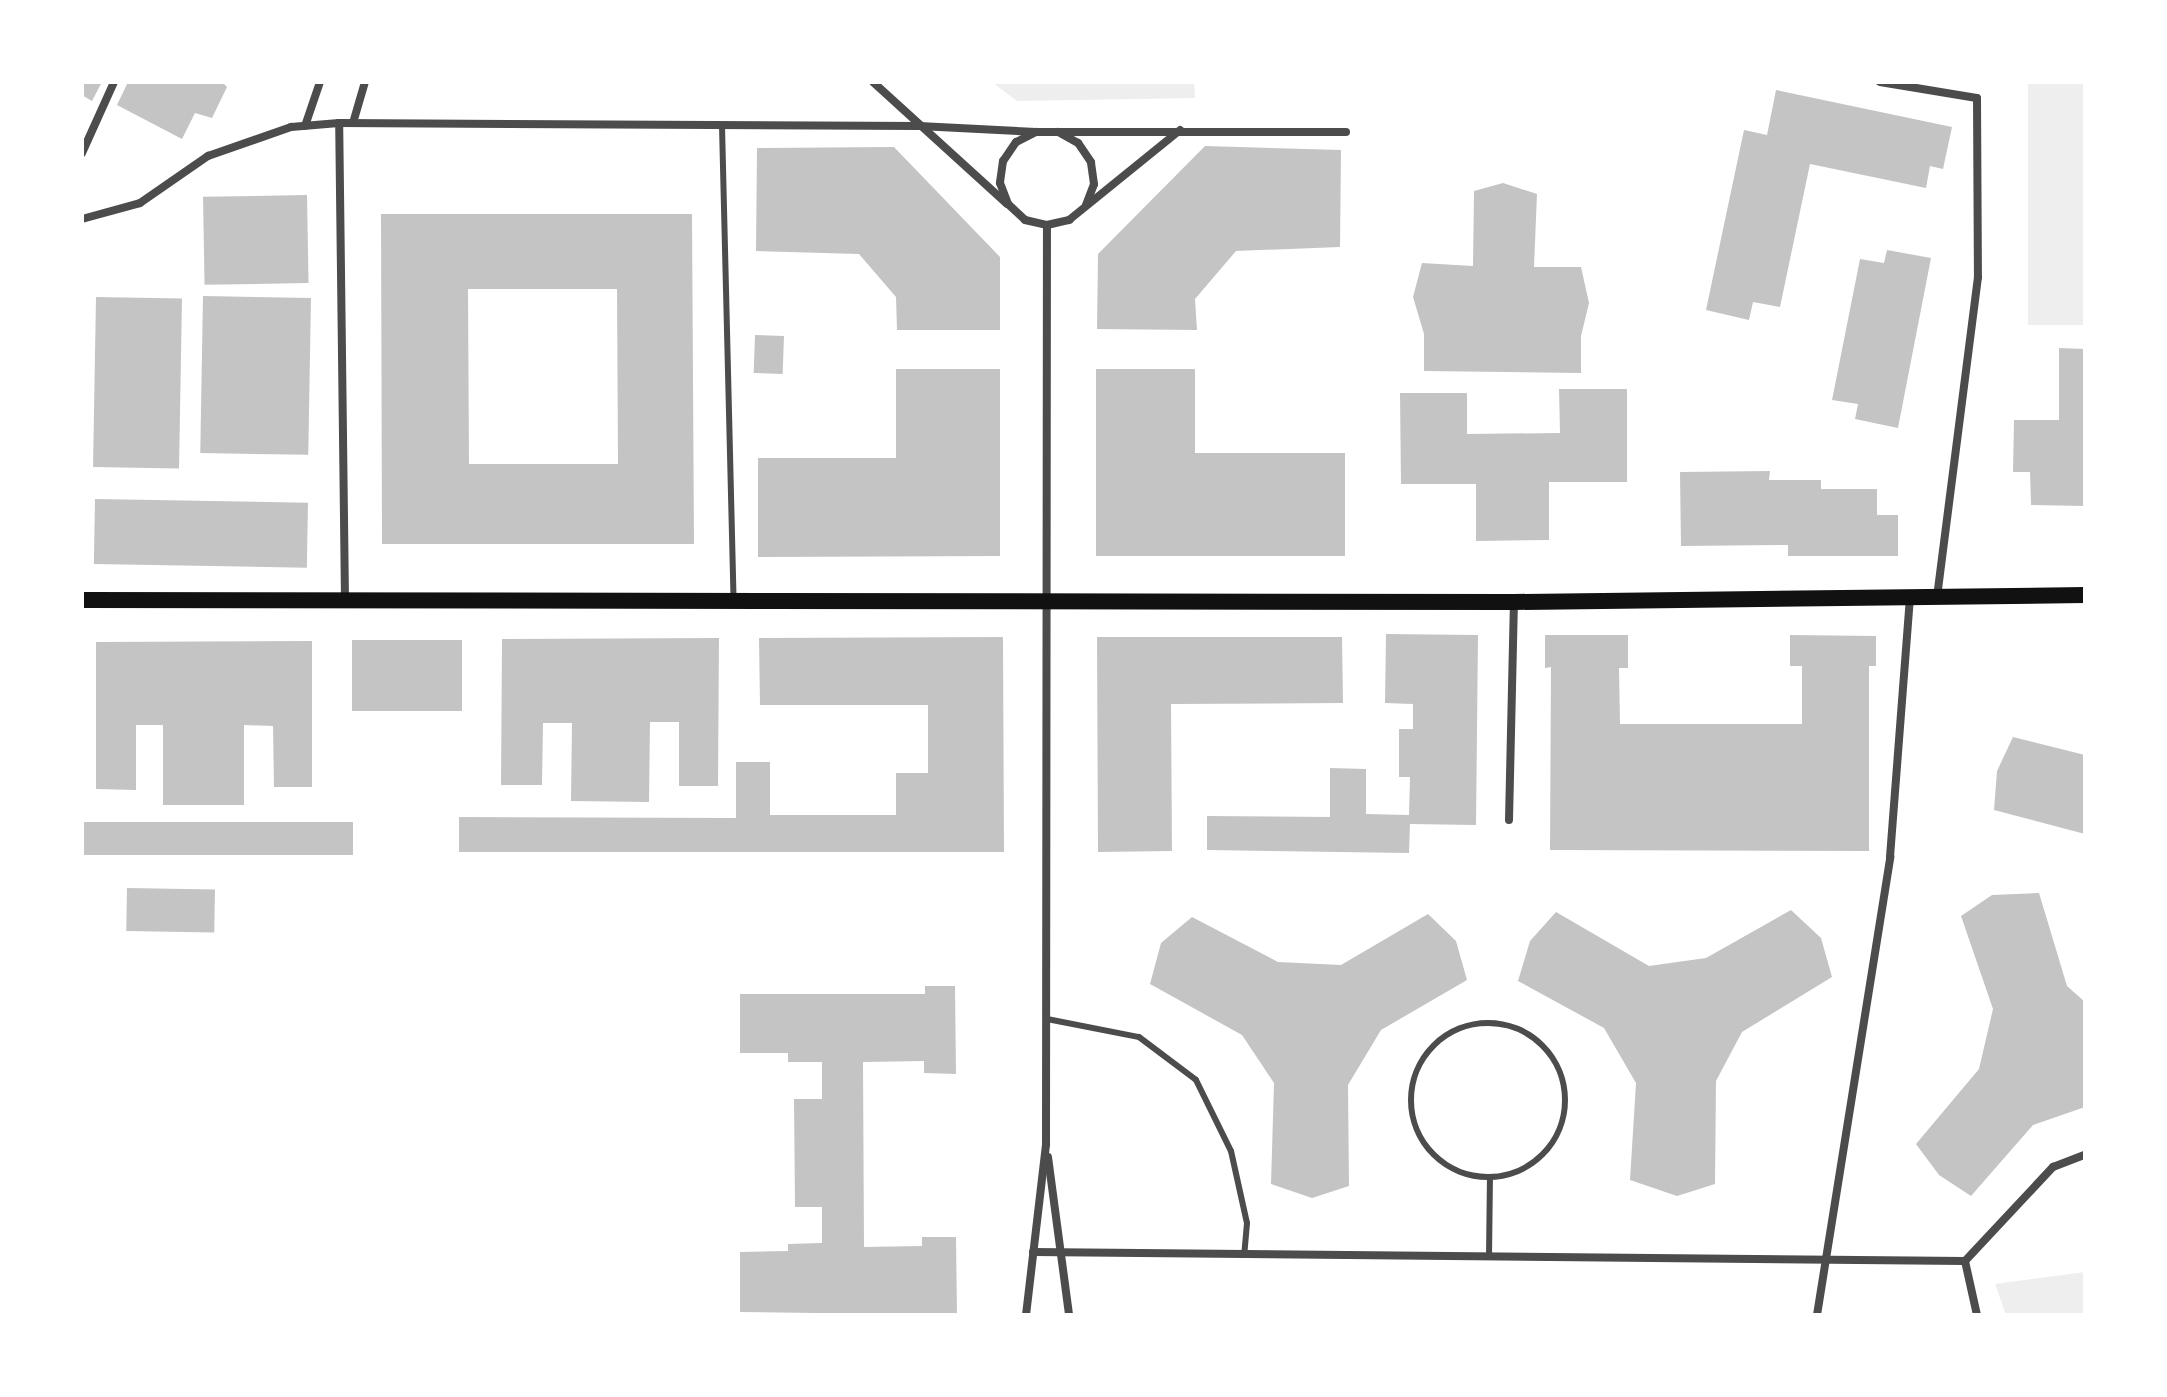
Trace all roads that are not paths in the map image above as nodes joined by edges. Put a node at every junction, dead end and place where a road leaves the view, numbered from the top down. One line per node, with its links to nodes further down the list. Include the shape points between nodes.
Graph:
1 (114, 82): 15 (street)
2 (320, 82): 8 (street)
3 (365, 82): 7 (street)
4 (873, 82): 10 (street)
5 (1880, 82): 21 (street, via 1977,98 1978,277)
6 (339, 123): 7 (street); 8 (street); 24 (street)
7 (353, 123): 9 (street)
8 (305, 126): 18 (street, via 208,156 140,203)
9 (722, 126): 10 (street); 26 (lane)
10 (919, 126): 12 (street); 16 (street)
11 (1180, 130): 13 (street); 14 (street); 17 (street)
12 (1036, 132): 13 (street); 16 (street, via 1016,142 1003,161 1000,183)
13 (1058, 132): 17 (street, via 1078,143 1091,162 1094,184)
14 (1346, 132)
15 (82, 153)
16 (1008, 204): 19 (street, via 1025,220)
17 (1086, 205): 19 (street, via 1069,220)
18 (82, 219)
19 (1047, 225): 25 (street)
20 (2085, 595): 21 (main road)
21 (1937, 597): 22 (main road)
22 (1910, 598): 27 (main road); 37 (street, via 1890,857)
23 (82, 600): 24 (main road)
24 (345, 600): 26 (main road)
25 (1049, 600): 26 (main road); 27 (main road); 29 (street)
26 (734, 601)
27 (1514, 602): 28 (street)
28 (1509, 820)
29 (1047, 1019): 30 (street); 35 (lane, via 1139,1037 1196,1080 1231,1151 1247,1223)
30 (1046, 1144): 33 (street); 34 (street)
31 (2085, 1155): 38 (street, via 2053,1167)
32 (1490, 1178): 32 (lane, via 1518,1172 1542,1157 1559,1133 1566,1106 1563,1078 1550,1053 1528,1033 1502,1024 1473,1024 1446,1035 1426,1054 1413,1080 1411,1108 1419,1136 1437,1158 1461,1173); 36 (lane)
33 (1033, 1252): 34 (street); 39 (street)
34 (1061, 1253): 35 (street); 40 (street)
35 (1244, 1255): 36 (street)
36 (1489, 1256): 37 (street)
37 (1825, 1259): 38 (street); 41 (street)
38 (1965, 1261): 42 (street)
39 (1026, 1315)
40 (1069, 1315)
41 (1817, 1315)
42 (1977, 1315)

